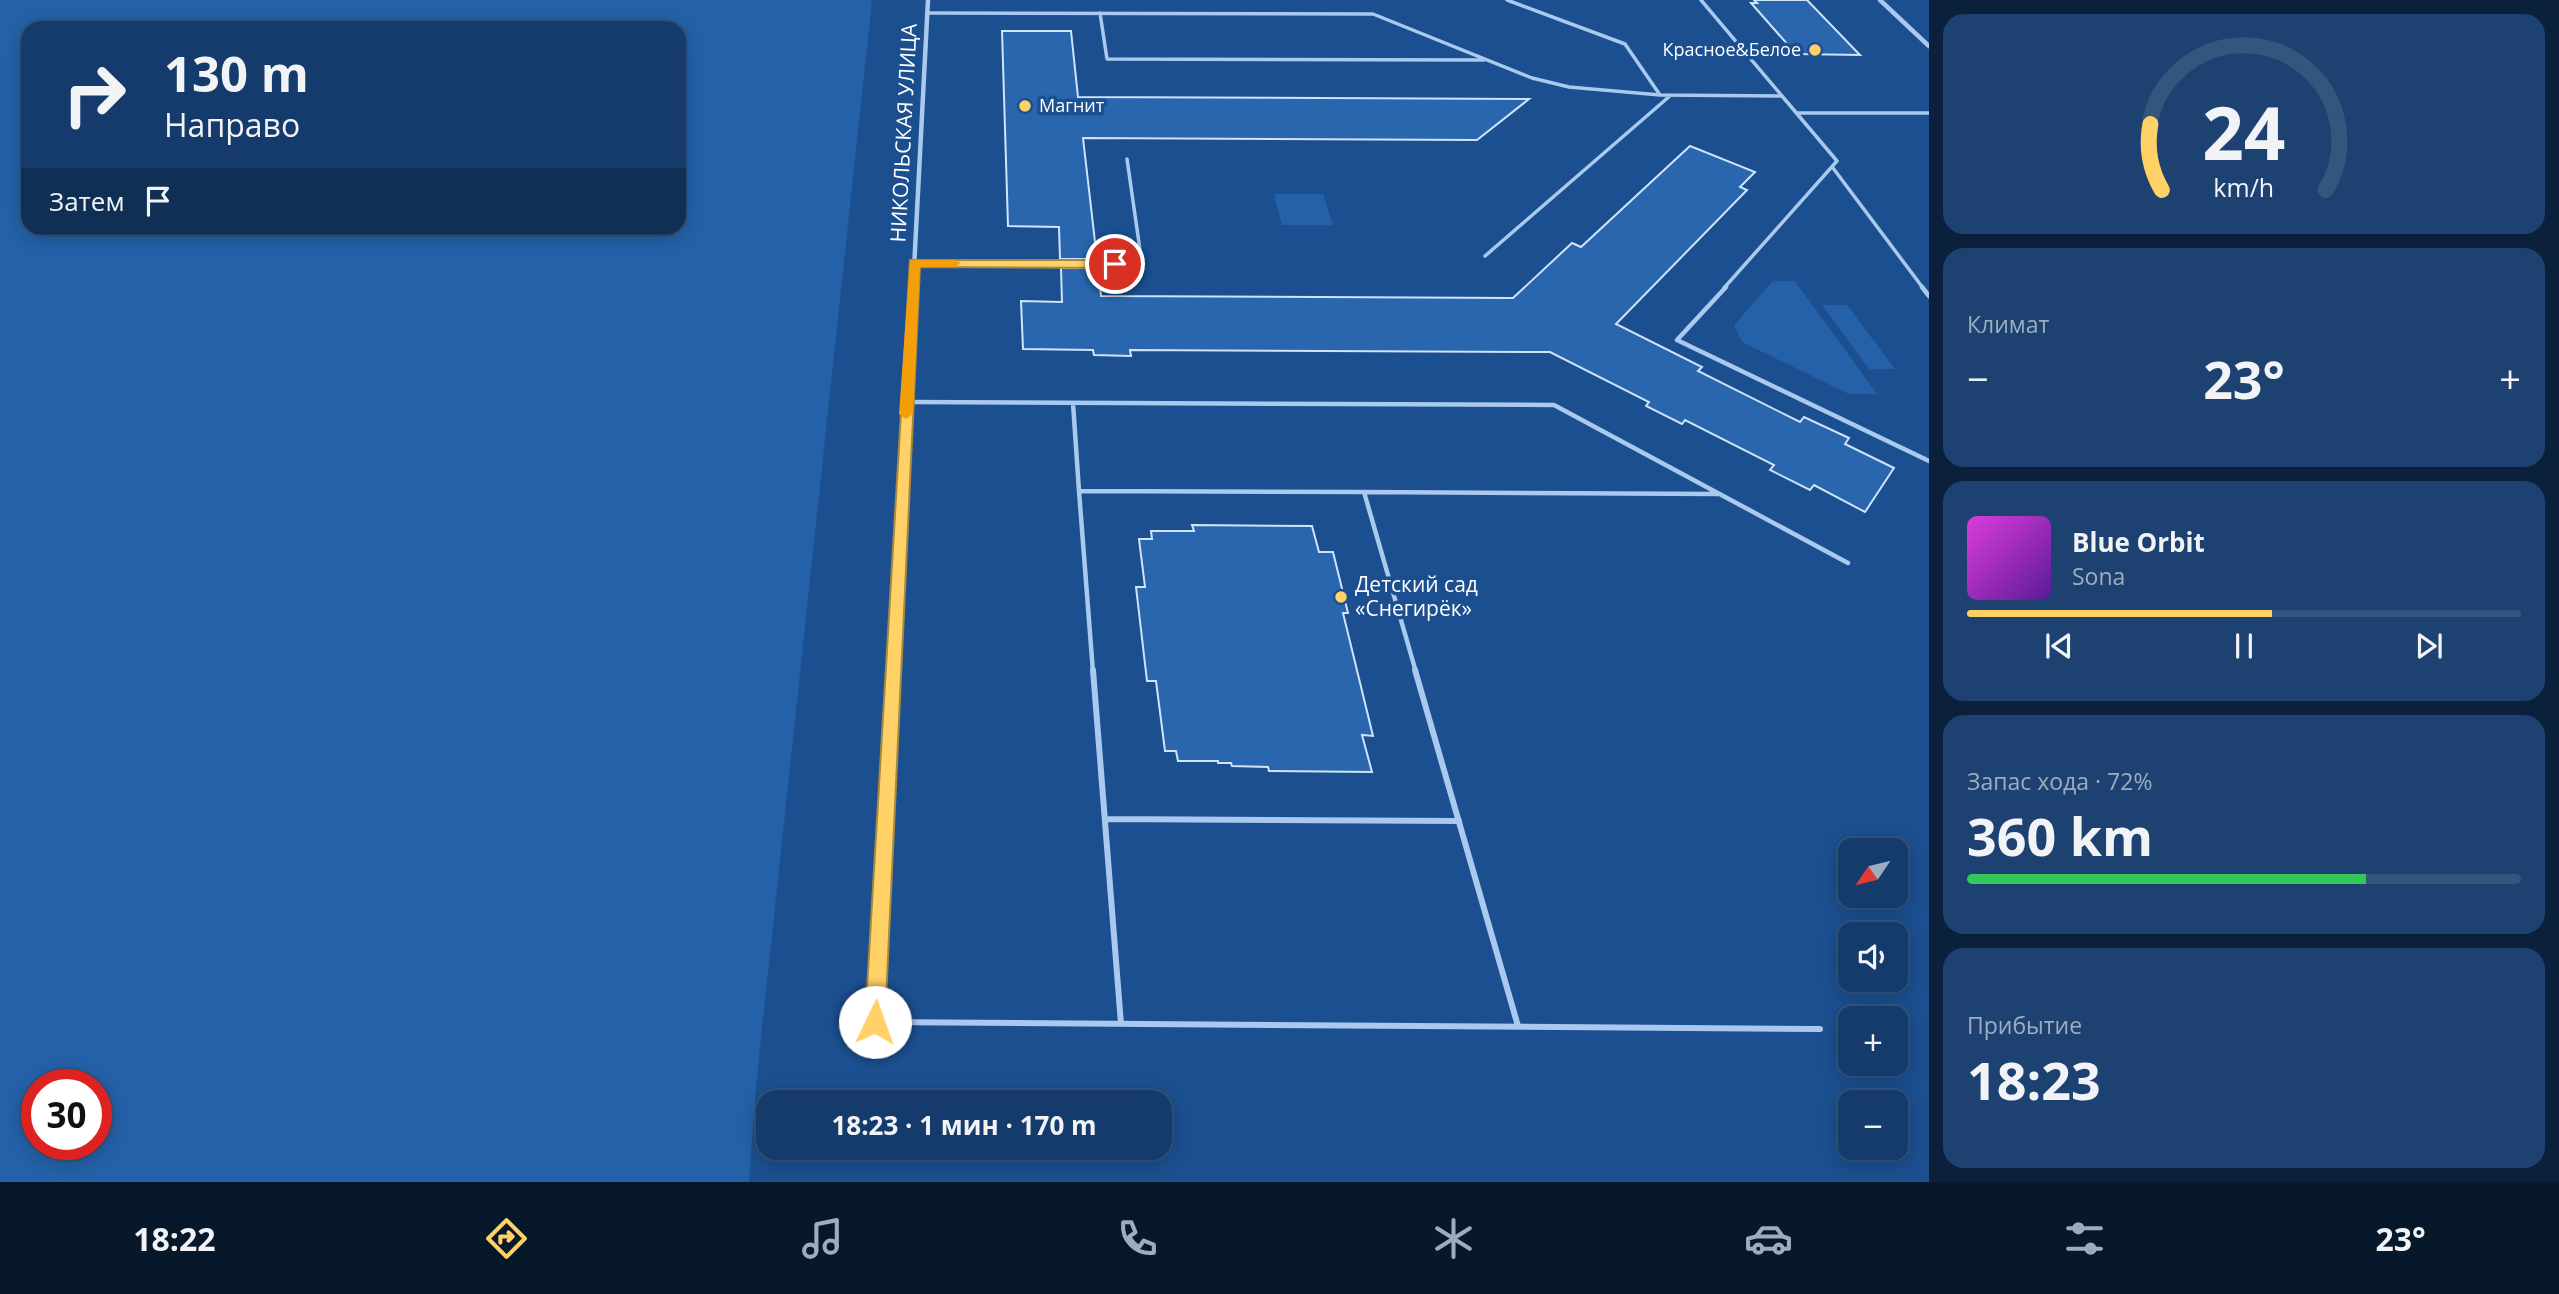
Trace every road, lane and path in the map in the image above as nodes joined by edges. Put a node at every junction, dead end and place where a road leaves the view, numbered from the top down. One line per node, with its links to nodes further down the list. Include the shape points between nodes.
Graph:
1 (928, 0): 5 (street, НИКОЛЬСКАЯ УЛИЦА)
2 (1507, 0): 9 (lane, via 1625,44)
3 (1701, 0): 11 (lane)
4 (1880, 0): 7 (street)
5 (927, 13): 6 (lane); 17 (street, НИКОЛЬСКАЯ УЛИЦА)
6 (1100, 13): 8 (lane, via 1373,14); 8 (lane, via 1107,59)
7 (1929, 46)
8 (1488, 60): 9 (lane, via 1569,87)
9 (1660, 95): 10 (lane)
10 (1671, 95): 11 (lane); 16 (lane)
11 (1782, 96): 12 (lane)
12 (1797, 113): 13 (lane); 15 (lane, via 1837,161)
13 (1929, 113)
14 (1127, 159): 17 (lane, via 1142,264)
15 (1833, 168): 18 (lane); 21 (lane, via 1677,340)
16 (1485, 256)
17 (914, 263): 19 (street, НИКОЛЬСКАЯ УЛИЦА)
18 (1929, 296)
19 (906, 402): 20 (lane); 28 (street, НИКОЛЬСКАЯ УЛИЦА)
20 (1073, 403): 22 (lane); 24 (lane, via 1554,405)
21 (1929, 461)
22 (1079, 491): 23 (lane); 26 (lane)
23 (1364, 492): 24 (lane); 27 (lane)
24 (1719, 494): 25 (lane)
25 (1849, 563)
26 (1105, 819): 27 (lane); 29 (lane)
27 (1459, 821): 30 (lane)
28 (875, 1022): 29 (lane)
29 (1121, 1024): 30 (lane)
30 (1518, 1026): 31 (lane)
31 (1820, 1029)

